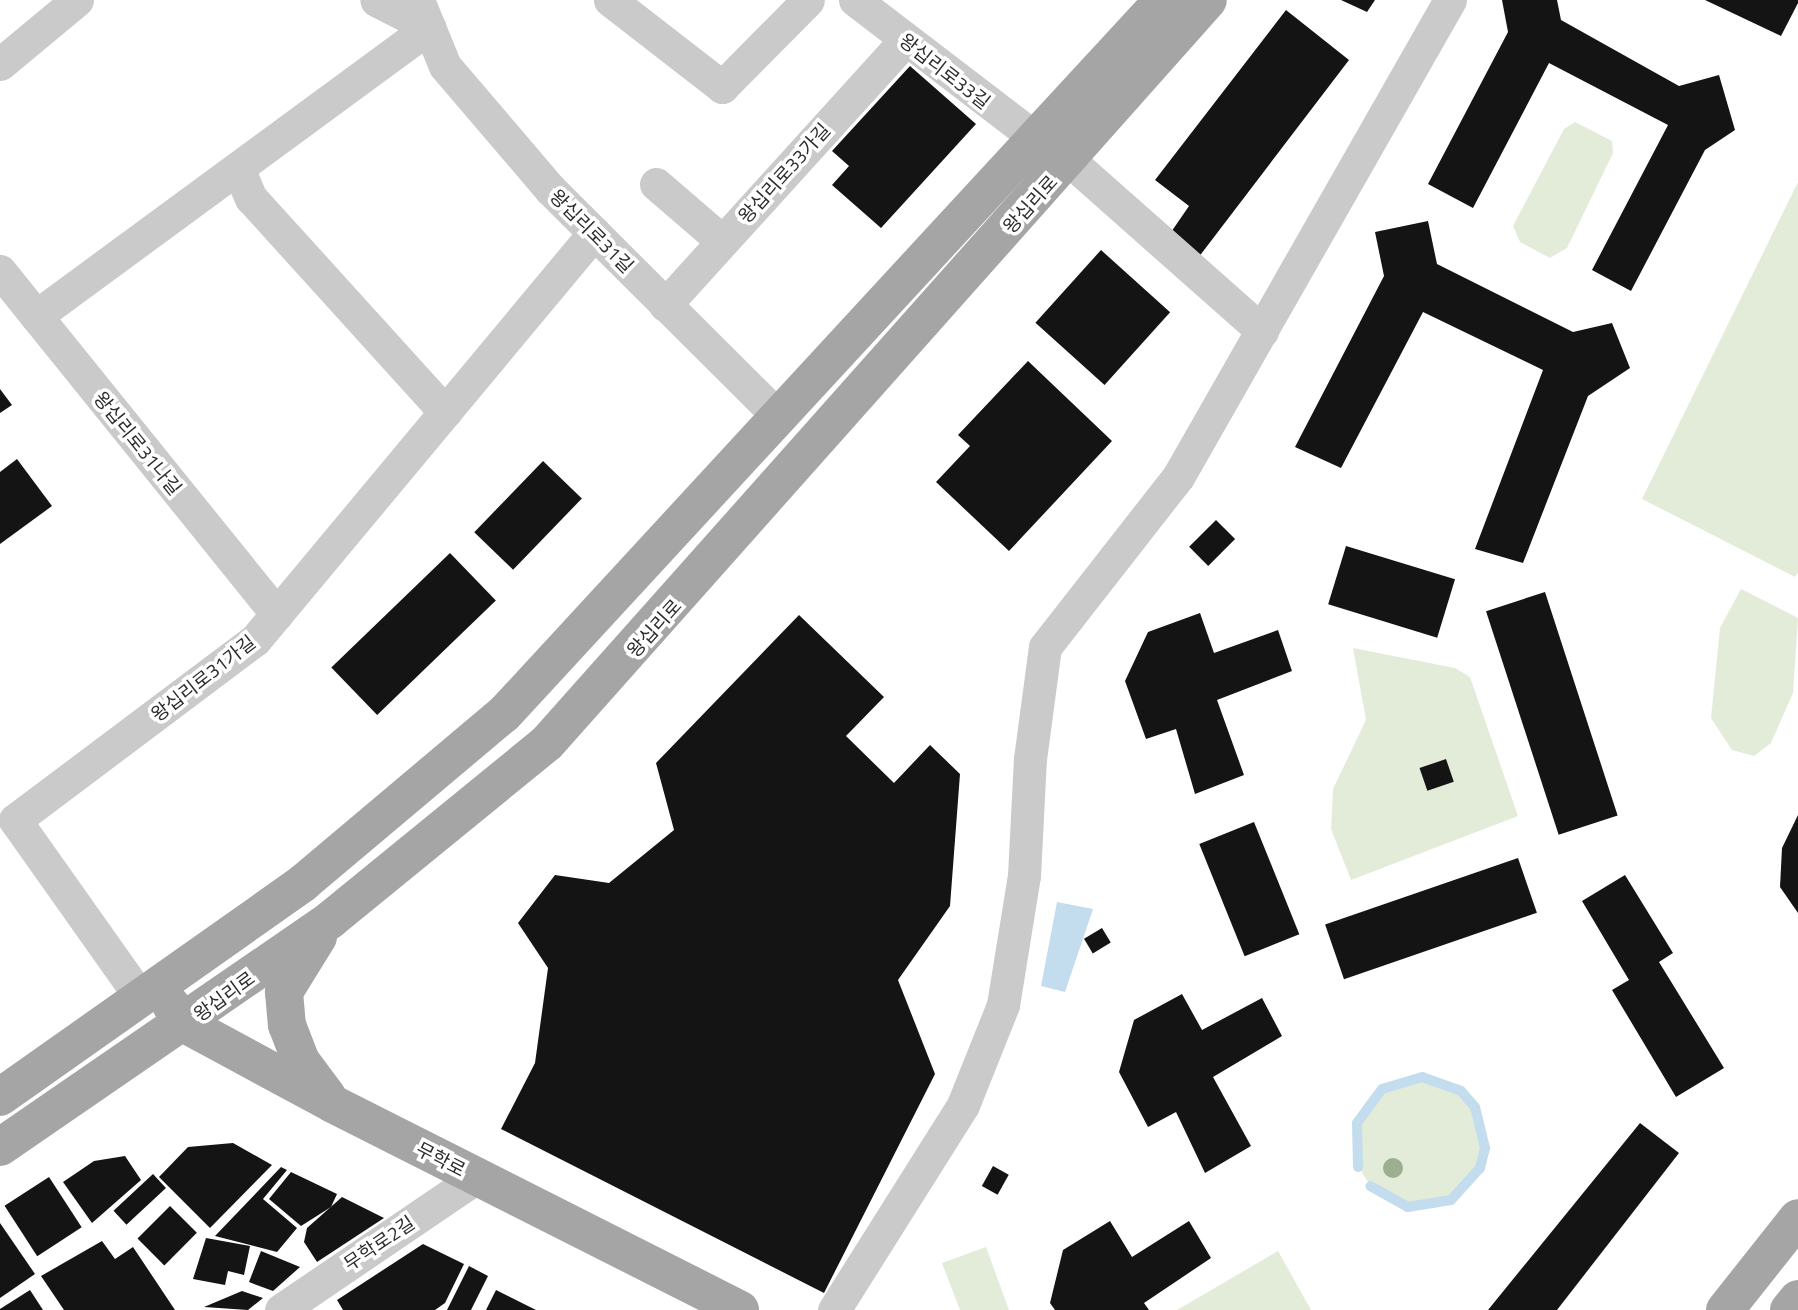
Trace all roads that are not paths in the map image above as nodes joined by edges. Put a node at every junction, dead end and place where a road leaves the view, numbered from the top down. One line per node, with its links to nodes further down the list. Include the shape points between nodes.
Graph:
1 (77, 0): 11 (street)
2 (376, 0): 9 (street)
3 (610, 0): 4 (street, via 722,87)
4 (808, 0)
5 (855, 0): 10 (street, 왕십리로33길)
6 (1163, 0): 12 (main road, 왕십리로)
7 (1208, 0): 13 (main road, 왕십리로)
8 (1450, 0): 21 (street)
9 (423, 13): 14 (street); 16 (street, 왕십리로31길, via 444,66)
10 (905, 40): 12 (street, 왕십리로33길); 17 (street, 왕십리로33가길)
11 (0, 64)
12 (1037, 139): 22 (main road, 왕십리로)
13 (1069, 160): 21 (street); 24 (main road, 왕십리로)
14 (238, 168): 20 (street); 23 (street, via 251,198)
15 (656, 184): 17 (street)
16 (594, 233): 19 (street, 왕십리로31길); 23 (street, 왕십리로31가길)
17 (722, 241): 19 (street, 왕십리로33가길)
18 (0, 271): 20 (street, 왕십리로31나길)
19 (665, 305): 25 (street, 왕십리로31길)
20 (36, 316): 26 (street, 왕십리로31나길)
21 (1262, 331): 40 (street, via 1178,477 1045,647 1030,759 1024,876 1003,1005 963,1105)
22 (810, 385): 24 (main road); 25 (main road, 왕십리로)
23 (445, 412): 26 (street, 왕십리로31가길)
24 (841, 414): 28 (main road, 왕십리로, via 547,743)
25 (779, 417): 27 (main road, 왕십리로, via 504,715)
26 (277, 614): 30 (street, 왕십리로31가길, via 255,640 15,820)
27 (374, 825): 28 (main road); 30 (main road, 왕십리로)
28 (405, 862): 29 (main road, 왕십리로)
29 (330, 920): 31 (main road, 왕십리로); 33 (main road, via 284,992 287,1026 301,1061)
30 (149, 992): 31 (main road, 무학로); 32 (main road, 왕십리로)
31 (185, 1024): 33 (main road, 무학로); 34 (main road, 왕십리로)
32 (0, 1097)
33 (333, 1104): 35 (main road, 무학로)
34 (0, 1147)
35 (477, 1177): 38 (street, 무학로2길); 39 (main road, 무학로)
36 (1798, 1218): 41 (main road)
37 (1798, 1298): 42 (main road)
38 (281, 1310)
39 (740, 1310)
40 (834, 1310)
41 (1725, 1310)
42 (1789, 1310)

